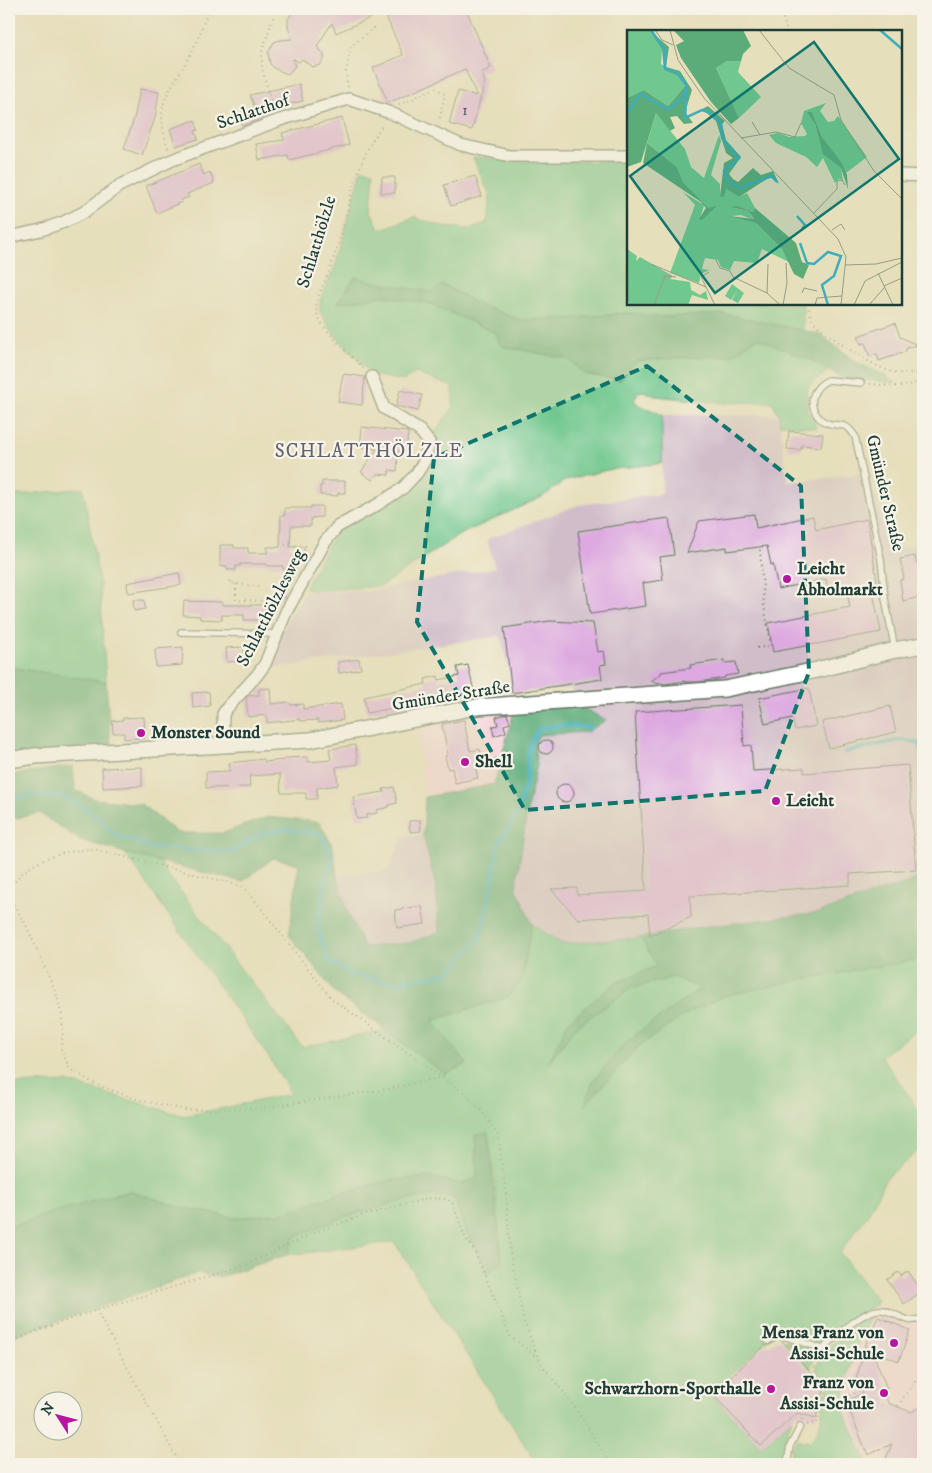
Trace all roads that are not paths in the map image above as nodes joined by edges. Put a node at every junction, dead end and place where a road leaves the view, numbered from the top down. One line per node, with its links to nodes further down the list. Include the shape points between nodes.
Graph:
1 (627, 156): 4 (street, Schlatthof, via 510,156 461,145 388,112 349,99 280,120 172,160 119,186 84,212 64,222)
2 (902, 176): 3 (street)
3 (923, 176)
4 (9, 237)
5 (372, 378): 8 (street, Schlatthölzlesweg, via 384,408 420,430 429,442 425,460 403,488 337,527 325,542 286,612)
6 (861, 383): 10 (lane, Gmünder Straße, via 828,380 815,390 812,400 814,411 820,418 828,423 843,424 855,436)
7 (181, 632): 8 (lane)
8 (278, 634): 11 (street, Schlatthölzlesweg, via 258,675 224,714)
9 (923, 645): 10 (street, Gmünder Straße)
10 (896, 650): 11 (street, Gmünder Straße, via 725,689 476,707 310,740)
11 (223, 746): 12 (street, Gmünder Straße)
12 (9, 760)
13 (923, 1318): 14 (lane, via 911,1321 882,1309 871,1310 823,1349 777,1334)
14 (768, 1341)
15 (800, 1427): 16 (lane, via 790,1446)
16 (787, 1464)

